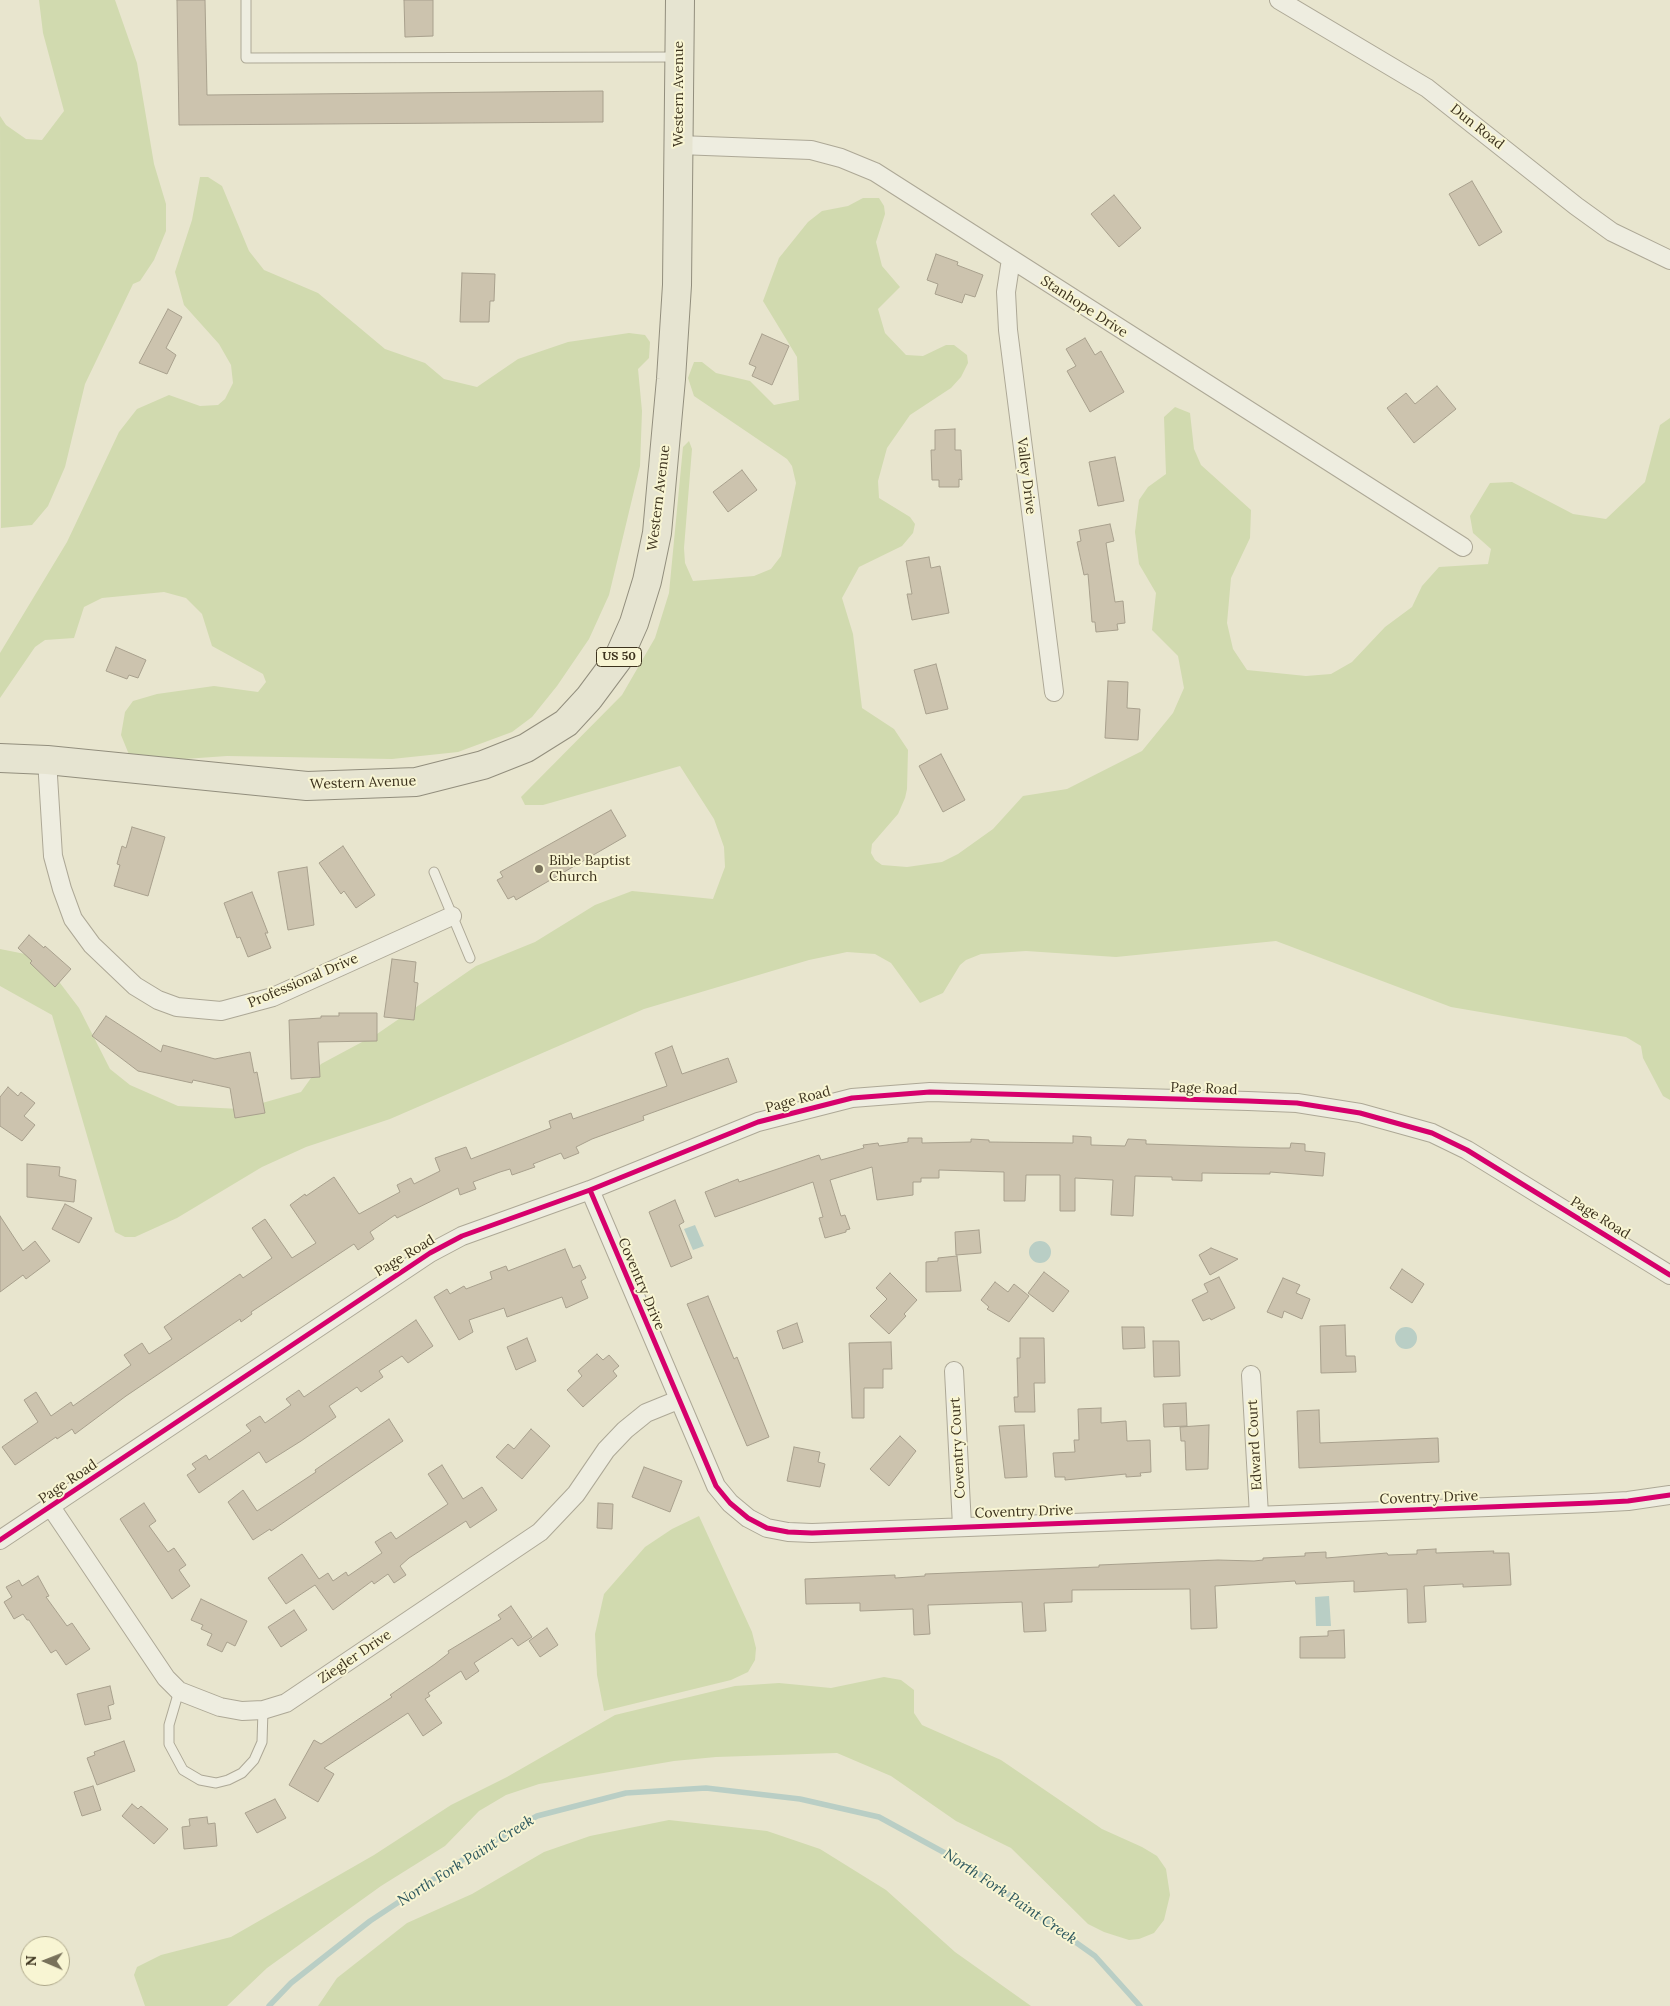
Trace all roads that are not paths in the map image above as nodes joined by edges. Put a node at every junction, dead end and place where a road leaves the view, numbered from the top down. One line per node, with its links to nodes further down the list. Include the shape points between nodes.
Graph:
1 (246, 0): 4 (lane, via 246,58)
2 (680, 0): 4 (main road, Western Avenue / US 50)
3 (1280, 0): 7 (street, Dun Road, via 1427,88 1612,232)
4 (680, 57): 5 (main road, Western Avenue / US 50)
5 (679, 145): 6 (street, Stanhope Drive, via 811,150 841,158 875,172); 11 (main road, Western Avenue / US 50, via 677,285 657,534 634,623 618,659 566,723 526,748 492,762 416,782 307,786)
6 (1010, 259): 8 (street, Stanhope Drive); 9 (street, Valley Drive, via 1006,292 1008,330)
7 (1670, 260)
8 (1463, 547)
9 (1054, 692)
10 (0, 758): 11 (main road, Western Avenue / US 50)
11 (47, 760): 13 (street, Professional Drive, via 49,823 54,856 73,919 92,945 136,986 177,1008 221,1011 273,997)
12 (434, 872): 13 (lane)
13 (452, 916): 14 (lane)
14 (470, 958)
15 (590, 1190): 16 (street, Page Road, via 758,1122 852,1098 930,1092 1298,1103 1360,1113 1432,1133 1505,1172); 19 (street, Coventry Drive); 21 (street, Page Road, via 462,1236 430,1252)
16 (1670, 1275)
17 (954, 1371): 23 (street, Coventry Court)
18 (1251, 1375): 22 (street, Edward Court)
19 (678, 1400): 23 (street, Coventry Drive, via 716,1486 748,1518 767,1528 812,1532); 26 (street, Ziegler Drive, via 646,1414 625,1430 606,1450 576,1494 540,1532 286,1703)
20 (1670, 1494): 22 (street, Coventry Drive, via 1619,1502)
21 (51, 1507): 24 (street, Page Road); 25 (street, Ziegler Drive, via 166,1678)
22 (1259, 1515): 23 (street, Coventry Drive)
23 (962, 1526)
24 (0, 1540)
25 (179, 1690): 26 (street, Ziegler Drive, via 220,1708); 26 (lane, via 169,1744 183,1770 200,1780 216,1783 228,1780 242,1773 254,1760 262,1742)
26 (263, 1710)

